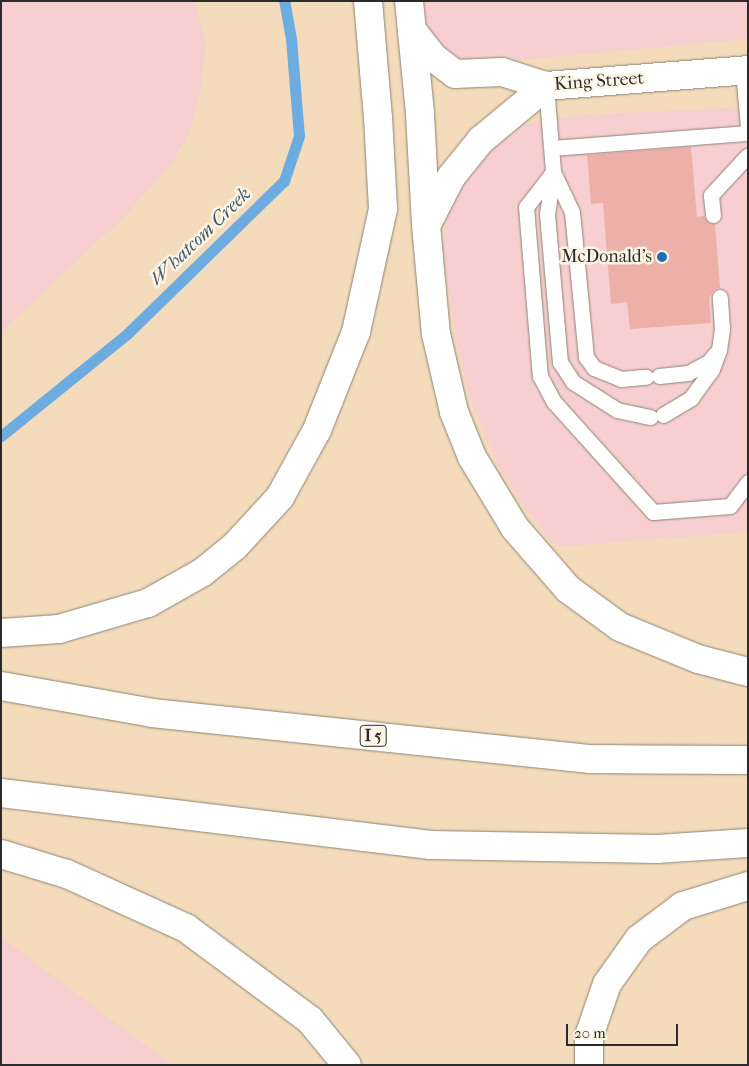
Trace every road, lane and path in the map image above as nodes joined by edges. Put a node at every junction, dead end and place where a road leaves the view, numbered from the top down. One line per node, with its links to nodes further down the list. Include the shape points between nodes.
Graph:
1 (368, 1): 16 (main road, via 383,209 356,332 318,430 280,497 235,546 203,572 148,603 59,629)
2 (409, 1): 3 (main road)
3 (412, 30): 5 (main road, King Street, via 434,58 456,74 502,72); 12 (main road)
4 (746, 71): 5 (main road, King Street); 6 (lane)
5 (546, 86): 8 (lane); 12 (main road, via 481,140 451,177)
6 (748, 127)
7 (748, 133): 8 (lane)
8 (552, 148): 10 (lane)
9 (748, 155): 11 (lane, via 711,196)
10 (553, 172): 14 (lane, via 572,212 586,357 594,368 621,379 688,373 709,362); 14 (lane, via 547,214 560,362 573,382 617,410 656,416 691,398 712,369); 15 (lane, via 526,208 540,376 554,402 653,512 730,506)
11 (713, 215)
12 (426, 225): 17 (main road, via 436,334 454,412 472,457 515,528 568,589 620,627 698,659)
13 (720, 297): 14 (lane, via 722,329)
14 (719, 350)
15 (748, 482)
16 (1, 633)
17 (748, 672)
18 (1, 686): 19 (main road, I 5, via 152,712 591,759)
19 (748, 760)
20 (1, 793): 21 (main road, via 431,845 657,849)
21 (748, 843)
22 (1, 854): 24 (main road, via 67,874 186,928 310,1020)
23 (748, 886): 25 (main road, via 683,906 639,939 606,984 589,1036)
24 (347, 1065)
25 (589, 1065)

